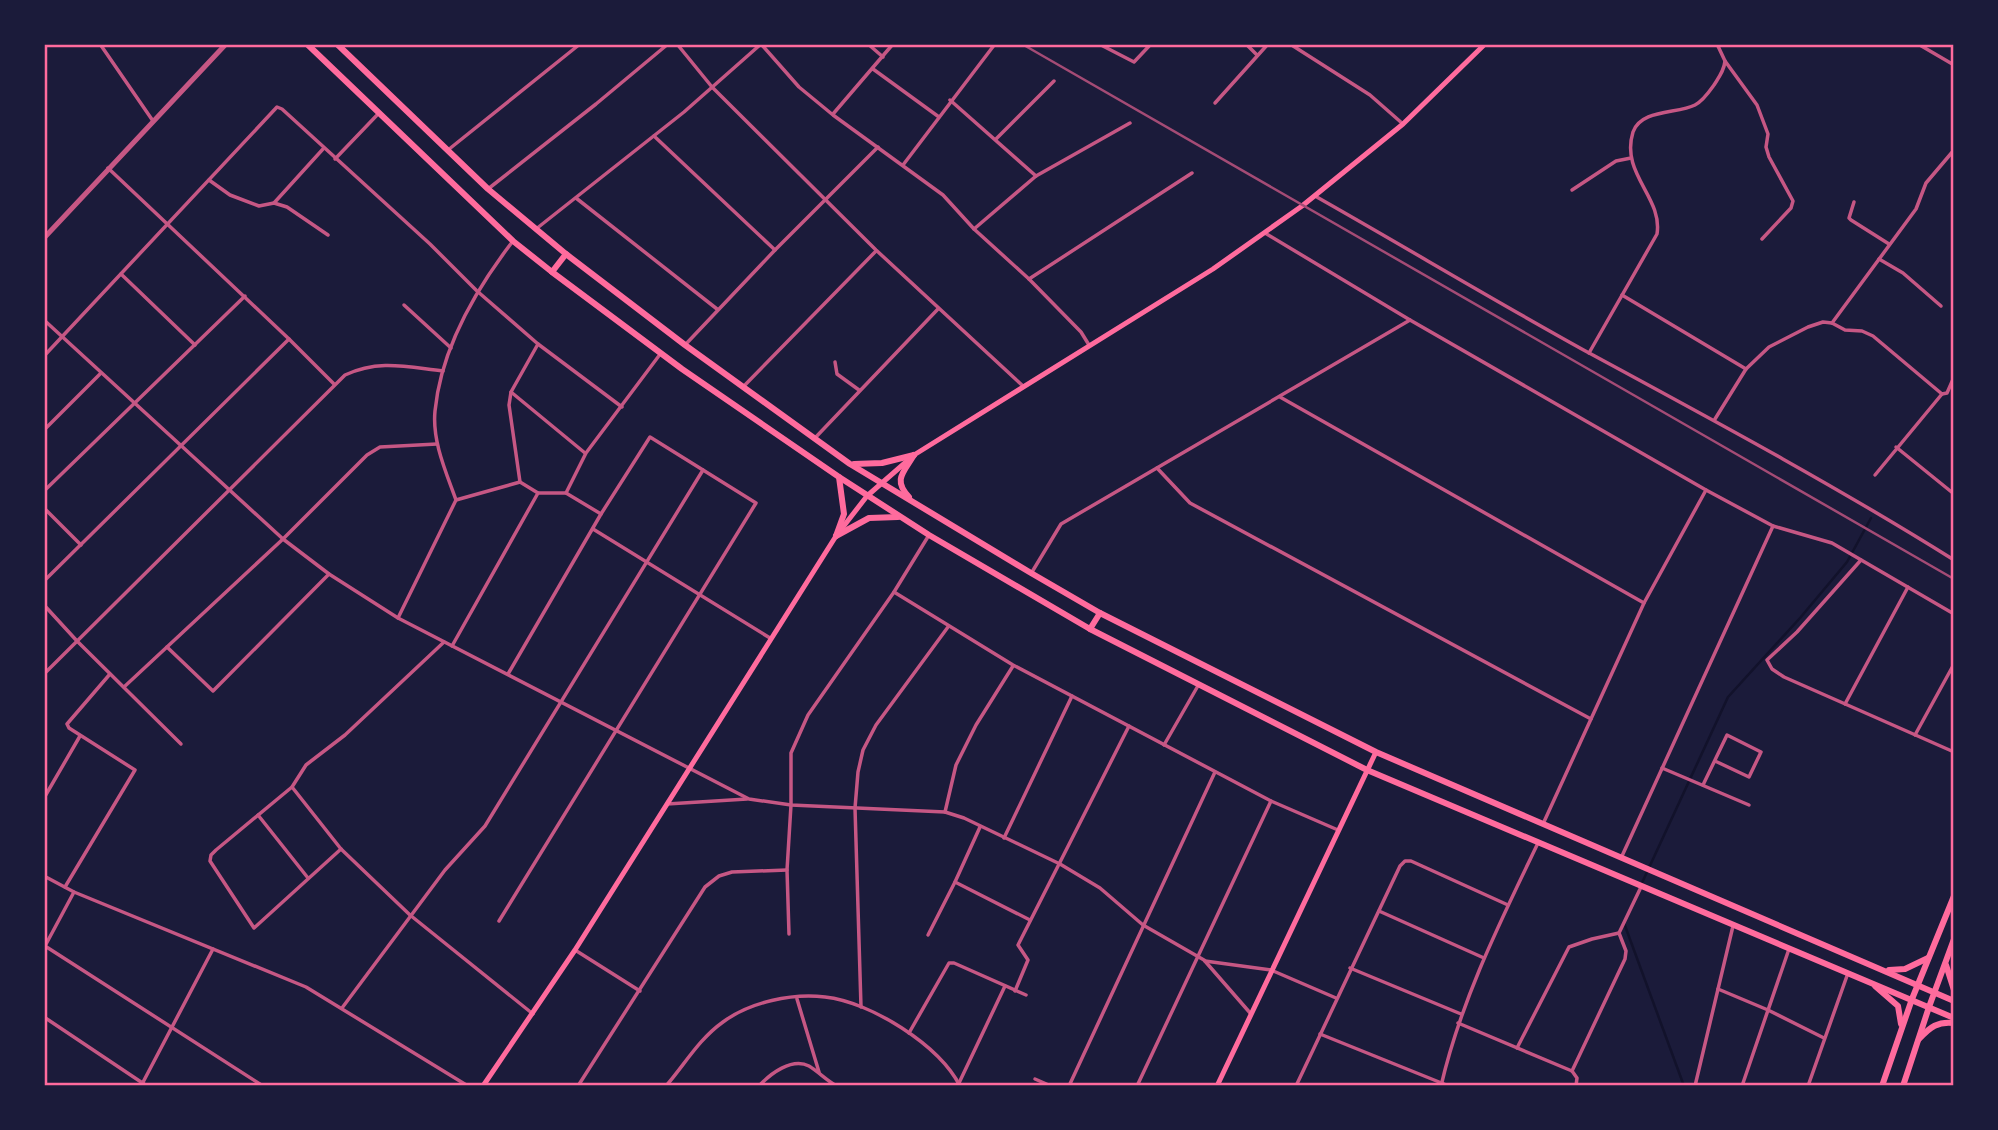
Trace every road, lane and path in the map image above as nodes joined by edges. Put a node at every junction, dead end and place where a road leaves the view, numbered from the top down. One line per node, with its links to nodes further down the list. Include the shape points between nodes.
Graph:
1 (100, 44): 32 (street)
2 (226, 44): 32 (street)
3 (307, 44): 29 (main road)
4 (337, 44): 39 (main road)
5 (580, 44): 39 (street)
6 (668, 44): 48 (street)
7 (677, 44): 26 (street)
8 (761, 44): 26 (street); 30 (street, via 799,87)
9 (868, 44): 21 (street)
10 (893, 44): 21 (street)
11 (995, 44): 27 (street)
12 (1099, 44): 13 (street, via 1134,62)
13 (1151, 44)
14 (1246, 44): 20 (street)
15 (1268, 44): 20 (street)
16 (1290, 44): 34 (street, via 1370,95)
17 (1485, 44): 34 (main road)
18 (1717, 44): 22 (street)
19 (1918, 44): 23 (street)
20 (1257, 55): 28 (street)
21 (883, 57): 24 (street)
22 (1725, 61): 41 (street, via 1716,82 1695,105 1638,124); 61 (street, via 1757,106 1768,134 1767,153 1793,201)
23 (1954, 65)
24 (873, 69): 30 (street); 31 (street)
25 (1054, 81): 36 (street)
26 (712, 87): 35 (street); 52 (street)
27 (950, 100): 31 (street); 36 (street)
28 (1214, 103)
29 (379, 113): 42 (street); 62 (main road)
30 (833, 115): 37 (street)
31 (939, 117): 43 (street)
32 (153, 121): 44 (street)
33 (1130, 124): 46 (street)
34 (1403, 124): 50 (main road)
35 (654, 136): 51 (street); 64 (street)
36 (996, 138): 46 (street)
37 (878, 146): 43 (street); 52 (street)
38 (323, 149): 42 (street); 47 (street, via 277,107); 54 (street)
39 (447, 150): 48 (main road)
40 (1954, 150): 63 (street, via 1926,183 1916,209)
41 (1631, 158): 49 (street, via 1616,162); 72 (street, via 1659,223)
42 (335, 159): 71 (street)
43 (903, 165): 57 (street, via 943,195)
44 (108, 168): 55 (street); 60 (street)
45 (1192, 173): 70 (street)
46 (1036, 176): 57 (street)
47 (209, 180): 54 (street, via 230,195 259,206); 55 (street)
48 (488, 188): 56 (main road)
49 (1572, 190)
50 (1315, 196): 58 (main road); 88 (street)
51 (576, 198): 56 (street); 76 (street)
52 (826, 198): 64 (street); 65 (street)
53 (1854, 202): 63 (street, via 1849,218)
54 (274, 204): 59 (street, via 288,207)
55 (168, 223): 69 (street); 73 (street)
56 (536, 229): 66 (main road)
57 (974, 229): 70 (street)
58 (1265, 233): 79 (street); 86 (main road)
59 (328, 235)
60 (44, 238)
61 (1762, 239)
62 (513, 241): 68 (main road); 71 (street)
63 (1890, 244): 67 (street)
64 (775, 250): 76 (street)
65 (876, 250): 77 (street); 97 (street)
66 (566, 254): 68 (main road); 85 (main road)
67 (1879, 259): 75 (street); 80 (street)
68 (552, 272): 89 (main road)
69 (120, 274): 81 (street); 84 (street)
70 (1029, 279): 86 (street)
71 (477, 292): 83 (street); 87 (street)
72 (1622, 295): 88 (street); 92 (street)
73 (244, 296): 82 (street); 84 (street)
74 (404, 305): 87 (street)
75 (1941, 306)
76 (717, 309): 85 (street)
77 (938, 309): 98 (street); 99 (street)
78 (44, 320): 81 (street)
79 (1410, 320): 102 (street); 120 (street)
80 (1832, 323): 92 (street, via 1808,327 1769,346); 101 (street, via 1873,336)
81 (62, 335): 90 (street); 94 (street)
82 (289, 339): 96 (street); 109 (street)
83 (538, 344): 100 (street); 104 (street)
84 (195, 345): 103 (street)
85 (685, 345): 97 (main road)
86 (1090, 347): 98 (main road)
87 (451, 348): 93 (street)
88 (1589, 353): 105 (street)
89 (661, 354): 104 (street); 117 (main road)
90 (44, 356)
91 (835, 362): 99 (street, via 837,374)
92 (1746, 369): 105 (street)
93 (443, 371): 96 (street, via 373,365); 108 (street, via 435,412)
94 (101, 373): 103 (street); 106 (street)
95 (1954, 377): 101 (street, via 1947,393)
96 (334, 384): 122 (street)
97 (743, 387): 107 (main road)
98 (1024, 388): 112 (main road)
99 (860, 391): 107 (street)
100 (511, 392): 111 (street); 118 (street)
101 (1942, 394): 110 (street)
102 (1279, 397): 114 (street); 147 (street)
103 (134, 404): 109 (street); 121 (street)
104 (622, 407): 111 (street)
105 (1715, 419): 139 (street)
106 (44, 429)
107 (814, 439): 113 (main road)
108 (437, 444): 127 (street); 136 (street, via 380,447 367,455)
109 (181, 446): 122 (street); 137 (street)
110 (1896, 447): 116 (street); 125 (street)
111 (586, 453): 124 (street)
112 (914, 455): 113 (main road); 119 (main road); 128 (main road, via 900,488)
113 (850, 464): 119 (main road)
114 (1157, 468): 141 (street, via 1062,524); 169 (street, via 1190,503)
115 (703, 470): 130 (street, via 650,437); 140 (street); 146 (street, via 756,504)
116 (1875, 475)
117 (839, 477): 126 (main road); 135 (main road, via 844,514)
118 (520, 482): 123 (street); 127 (street)
119 (880, 482): 126 (main road); 128 (main road)
120 (1706, 490): 132 (street); 147 (street)
121 (44, 491)
122 (230, 491): 136 (street); 155 (street)
123 (538, 493): 124 (street); 157 (street)
124 (566, 494): 130 (street)
125 (1954, 494)
126 (867, 496): 131 (main road); 135 (main road)
127 (456, 500): 151 (street)
128 (915, 504): 141 (main road)
129 (44, 508): 137 (street)
130 (601, 514): 133 (street)
131 (898, 517): 134 (main road); 135 (main road, via 869,518)
132 (1773, 526): 138 (street, via 1832,543); 180 (street)
133 (593, 529): 140 (street); 163 (street)
134 (929, 535): 145 (street); 153 (main road)
135 (836, 536): 154 (main road)
136 (283, 540): 142 (street); 158 (street)
137 (81, 545): 143 (street)
138 (1861, 560): 144 (street); 168 (street, via 1767,660 1784,677)
139 (1954, 560)
140 (646, 561): 146 (street); 167 (street)
141 (1031, 573): 149 (main road)
142 (329, 574): 151 (street); 158 (street, via 213,691)
143 (44, 581)
144 (1908, 587): 150 (street); 168 (street)
145 (894, 592): 152 (street); 189 (street, via 808,715 791,753)
146 (700, 595): 154 (street); 171 (street)
147 (1644, 603): 169 (street)
148 (44, 605): 155 (street)
149 (1100, 612): 153 (main road); 176 (main road)
150 (1954, 614)
151 (398, 618): 156 (street)
152 (948, 626): 160 (street); 191 (street, via 863,750)
153 (1090, 629): 164 (main road)
154 (770, 638): 179 (main road)
155 (77, 641): 161 (street); 162 (street)
156 (444, 642): 157 (street); 184 (street, via 345,735 306,765)
157 (453, 646): 163 (street)
158 (167, 647): 165 (street)
159 (1954, 664): 172 (street)
160 (1013, 666): 166 (street); 192 (street, via 956,765)
161 (44, 674)
162 (110, 674): 165 (street); 173 (street, via 67,724)
163 (508, 674): 167 (street)
164 (1199, 684): 175 (street); 181 (main road)
165 (124, 687): 174 (street)
166 (1072, 696): 170 (street); 197 (street)
167 (562, 702): 171 (street); 214 (street, via 485,826)
168 (1845, 704): 172 (street)
169 (1591, 719): 194 (street)
170 (1129, 726): 175 (street); 201 (street)
171 (617, 729): 179 (street); 216 (street)
172 (1915, 735): 177 (street)
173 (80, 736): 185 (street); 207 (street, via 135,770)
174 (181, 744)
175 (1164, 745): 182 (street)
176 (1376, 752): 181 (main road); 194 (main road)
177 (1954, 752)
178 (1715, 761): 178 (street, via 1727,735 1761,752 1748,777); 183 (street)
179 (689, 766): 186 (street); 188 (main road)
180 (1662, 768): 183 (street); 200 (street)
181 (1367, 770): 196 (main road); 198 (main road)
182 (1214, 772): 187 (street); 217 (street)
183 (1703, 785): 190 (street)
184 (292, 788): 193 (street); 199 (street)
185 (44, 798)
186 (749, 799): 188 (street); 189 (street)
187 (1270, 801): 196 (street); 227 (street)
188 (666, 804): 226 (main road)
189 (791, 805): 191 (street); 202 (street)
190 (1749, 805)
191 (855, 808): 192 (street); 249 (street)
192 (945, 812): 195 (street)
193 (258, 815): 204 (street); 204 (street, via 211,855 251,925 258,925)
194 (1543, 825): 200 (main road)
195 (980, 827): 197 (street); 205 (street)
196 (1338, 830): 234 (main road)
197 (1004, 838): 201 (street)
198 (1538, 843): 206 (main road); 211 (street)
199 (341, 849): 204 (street); 214 (street)
200 (1621, 858): 210 (main road)
201 (1059, 863): 215 (street); 217 (street, via 1100,888)
202 (787, 870): 220 (street); 242 (street, via 758,869 719,876 705,887)
203 (44, 876): 207 (street)
204 (308, 878)
205 (955, 882): 215 (street); 221 (street)
206 (1642, 886): 213 (main road); 219 (street)
207 (65, 887): 208 (street)
208 (74, 892): 223 (street); 224 (street)
209 (1954, 896): 228 (main road)
210 (1711, 897): 213 (main road); 232 (main road)
211 (1508, 905): 212 (street, via 1405,861); 229 (street)
212 (1379, 911): 229 (street); 233 (street)
213 (1703, 912): 218 (main road)
214 (410, 915): 251 (street); 253 (street)
215 (1030, 920): 240 (street, via 1018,945 1028,960)
216 (499, 921)
217 (1143, 925): 227 (street); 282 (street)
218 (1733, 926): 225 (main road); 239 (street)
219 (1619, 933): 266 (street, via 1569,947); 267 (street, via 1625,959)
220 (789, 934)
221 (928, 935)
222 (1954, 939): 231 (main road)
223 (44, 947): 260 (street)
224 (213, 949): 251 (street, via 306,987); 260 (street)
225 (1789, 949): 235 (main road); 252 (street)
226 (575, 950): 242 (street); 253 (main road)
227 (1197, 956): 230 (street); 283 (street)
228 (1930, 957): 232 (main road, via 1905,969); 237 (main road)
229 (1484, 958): 255 (street)
230 (1204, 960): 234 (street); 254 (street)
231 (1945, 963): 241 (main road); 243 (main road)
232 (1874, 967): 237 (main road)
233 (1350, 968): 246 (street); 255 (street)
234 (1271, 970): 246 (street); 254 (main road)
235 (1848, 973): 236 (main road); 264 (street)
236 (1868, 981): 247 (main road); 261 (main road, via 1898,1006)
237 (1917, 985): 243 (main road); 247 (main road)
238 (1005, 986): 240 (street); 262 (street, via 949,963); 272 (street)
239 (1718, 989): 252 (street); 288 (street)
240 (1015, 990): 244 (street)
241 (1954, 990)
242 (640, 991): 277 (street)
243 (1934, 992): 248 (main road); 250 (main road)
244 (1026, 995)
245 (797, 998): 249 (street, via 826,997); 268 (street); 278 (street, via 751,1007 722,1022)
246 (1336, 998): 263 (street)
247 (1912, 999): 250 (main road); 261 (main road)
248 (1954, 1001)
249 (861, 1007): 262 (street)
250 (1929, 1007): 257 (main road); 265 (main road)
251 (342, 1008): 275 (street)
252 (1768, 1010): 264 (street); 289 (street)
253 (533, 1014): 276 (main road)
254 (1251, 1014): 284 (main road)
255 (1461, 1014): 258 (street)
256 (44, 1017): 270 (street)
257 (1954, 1018)
258 (1458, 1023): 266 (street); 273 (street)
259 (1954, 1023): 265 (main road, via 1930,1027)
260 (171, 1027): 270 (street); 274 (street)
261 (1900, 1029): 291 (main road)
262 (909, 1033): 272 (street, via 942,1059)
263 (1320, 1034): 273 (street); 285 (street)
264 (1824, 1038): 290 (street)
265 (1918, 1040): 292 (main road)
266 (1517, 1048): 267 (street)
267 (1572, 1071): 287 (street)
268 (820, 1074): 271 (street); 279 (street, via 798,1063 776,1071)
269 (1035, 1079): 281 (street)
270 (143, 1085)
271 (830, 1085): 280 (street)
272 (959, 1085)
273 (1441, 1085): 286 (street)
274 (263, 1086)
275 (468, 1086)
276 (483, 1086)
277 (578, 1086)
278 (666, 1086)
279 (759, 1086)
280 (837, 1086)
281 (1051, 1086)
282 (1069, 1086)
283 (1137, 1086)
284 (1217, 1086)
285 (1296, 1086)
286 (1449, 1086)
287 (1576, 1086)
288 (1695, 1086)
289 (1742, 1086)
290 (1808, 1086)
291 (1882, 1086)
292 (1903, 1086)

